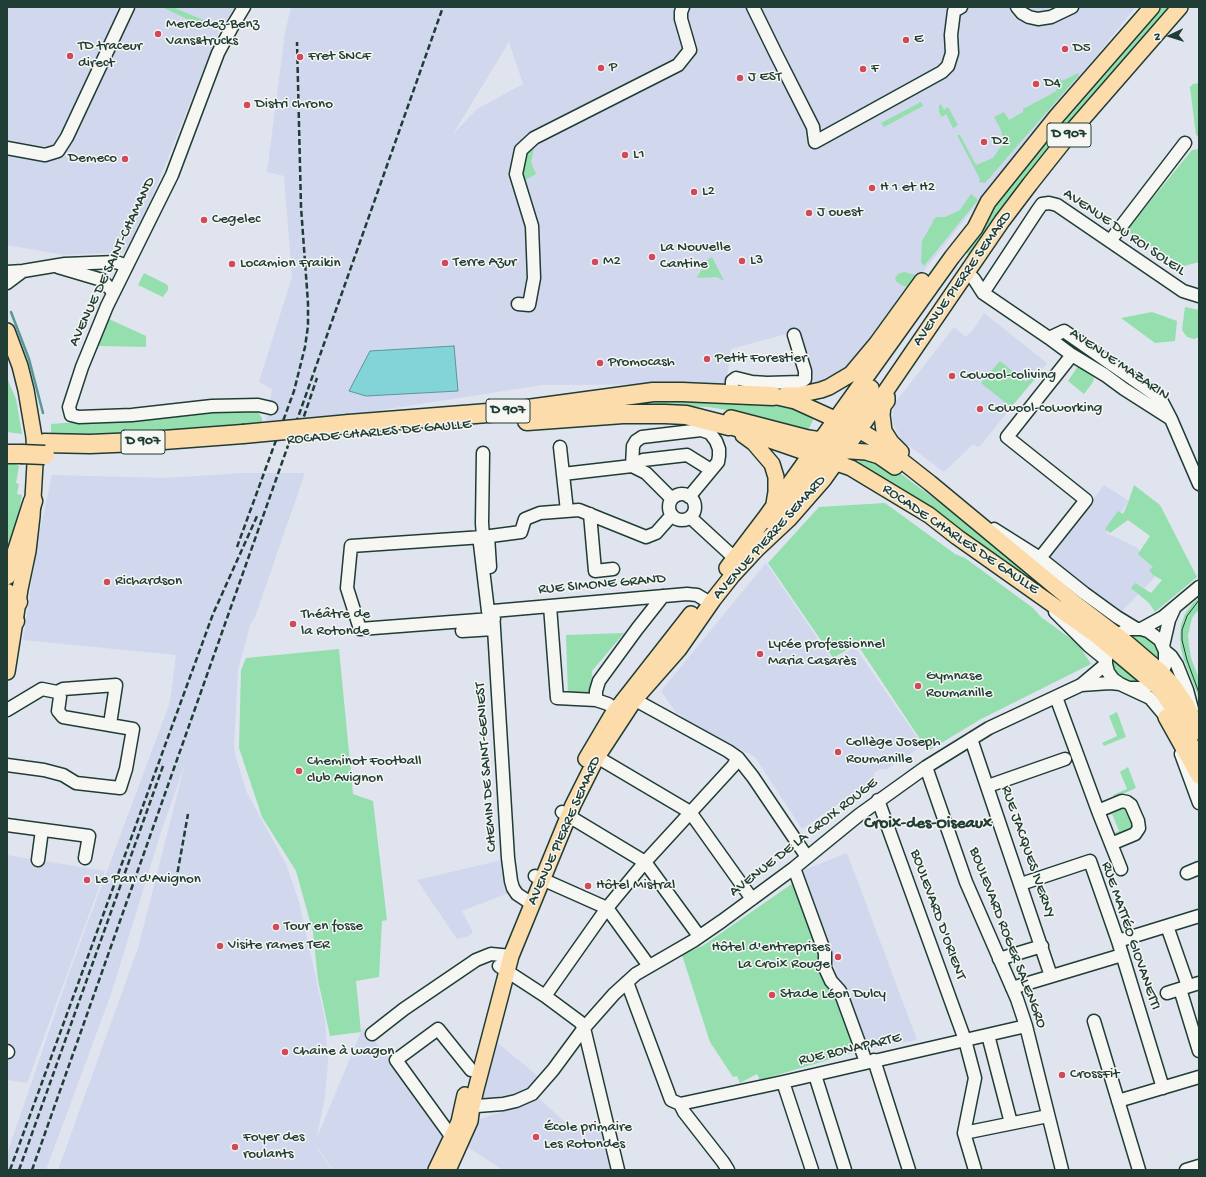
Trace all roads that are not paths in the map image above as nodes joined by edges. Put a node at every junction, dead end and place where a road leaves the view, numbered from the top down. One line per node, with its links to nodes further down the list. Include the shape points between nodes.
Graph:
1 (128, 7): 11 (street, via 58,152 45,155)
2 (244, 7): 15 (street, AVENUE DE SAINT-CHAMAND, via 218,53 172,175)
3 (683, 7): 23 (street, via 681,19 690,50 678,65 534,138 522,150 516,174 532,226 534,278 529,304)
4 (753, 7): 5 (street, via 814,127 815,142 942,72 948,66 952,53 954,11)
5 (961, 7)
6 (1018, 7): 7 (street, via 1022,13 1038,19 1051,18)
7 (1072, 7)
8 (1152, 7): 12 (main road, AVENUE PIERRE SEMARD / D 907, via 1072,98)
9 (1180, 7): 18 (main road, AVENUE PIERRE SEMARD / D 907, via 1072,131 1002,221)
10 (1185, 143): 13 (street)
11 (7, 148)
12 (988, 202): 31 (main road, via 944,257 930,270 851,374 821,390); 38 (main road, AVENUE PIERRE SEMARD / D 907, via 976,228 952,257)
13 (1110, 241): 21 (street, AVENUE DU ROI SOLEIL, via 1057,205 1042,204); 22 (street, AVENUE DU ROI SOLEIL, via 1182,291)
14 (57, 266): 15 (street, via 116,262); 16 (street); 20 (street, via 102,280)
15 (127, 266): 20 (street, AVENUE DE SAINT-CHAMAND)
16 (23, 271): 17 (street); 19 (street)
17 (7, 272)
18 (967, 272): 21 (street, AVENUE MAZARIN); 29 (main road, AVENUE PIERRE SEMARD / D 907)
19 (7, 283)
20 (114, 292): 33 (street, AVENUE DE SAINT-CHAMAND, via 82,367 69,407 71,415 132,415 212,406 258,405)
21 (982, 293): 26 (street, AVENUE MAZARIN)
22 (1199, 296)
23 (518, 304)
24 (7, 331): 32 (main road, via 20,366)
25 (794, 335): 30 (street, via 805,379 801,382 767,383 736,378 732,381)
26 (1049, 338): 28 (street, AVENUE MAZARIN); 35 (street, AVENUE MAZARIN, via 1064,331 1160,398)
27 (7, 354): 32 (main road)
28 (1072, 355): 35 (street, AVENUE MAZARIN); 60 (street, via 1007,437 1086,500)
29 (887, 389): 38 (main road, AVENUE PIERRE SEMARD / D 907); 48 (main road, via 882,415 884,431 890,442 919,467)
30 (732, 394): 31 (highway, D 907); 37 (highway, ROCADE CHARLES DE GAULLE / D 907, via 652,392)
31 (773, 396): 38 (main road, ROCADE CHARLES DE GAULLE / D 907, via 795,400)
32 (28, 404): 51 (main road, via 35,449)
33 (271, 408)
34 (686, 415): 36 (highway, ROCADE CHARLES DE GAULLE / D 907); 37 (highway, ROCADE CHARLES DE GAULLE / D 907, via 623,414); 38 (main road, via 725,416)
35 (1171, 419): 47 (street, AVENUE MAZARIN)
36 (728, 426): 38 (main road, ROCADE CHARLES DE GAULLE / D 907); 52 (main road, via 754,443 772,464 776,484)
37 (346, 430): 40 (highway, ROCADE CHARLES DE GAULLE / D 907, bridge, via 110,454)
38 (833, 440): 43 (main road, ROCADE CHARLES DE GAULLE / D 907); 46 (main road, AVENUE PIERRE SEMARD); 48 (main road, via 879,456); 48 (main road, ROCADE CHARLES DE GAULLE, via 874,439); 52 (main road, AVENUE PIERRE SEMARD); 59 (main road, via 811,474 763,536)
39 (560, 447): 45 (street)
40 (14, 448)
41 (483, 453): 58 (street, CHEMIN DE SAINT-GENIEST, via 482,523)
42 (632, 466): 44 (street, via 643,460 687,454); 44 (street, via 633,446 636,441 701,430 710,433 719,449 718,462); 45 (street); 50 (street, via 646,473)
43 (851, 468): 46 (main road, via 841,469); 74 (main road, ROCADE CHARLES DE GAULLE, via 905,500 1025,584)
44 (711, 470): 49 (street)
45 (563, 474): 54 (street)
46 (827, 476): 59 (main road, AVENUE PIERRE SEMARD, via 789,519)
47 (1199, 484)
48 (938, 490): 53 (main road, ROCADE CHARLES DE GAULLE)
49 (689, 497): 50 (street, via 681,494); 57 (street, via 694,503)
50 (672, 498): 56 (street, via 669,504)
51 (33, 501): 63 (highway); 68 (main road, via 28,551)
52 (773, 506): 61 (main road, AVENUE PIERRE SEMARD)
53 (958, 506): 60 (street); 74 (main road, ROCADE CHARLES DE GAULLE, via 1076,604)
54 (567, 511): 55 (street, via 579,510); 58 (street, via 533,515 526,519 521,532)
55 (590, 514): 56 (street, via 646,537 656,533); 62 (street, via 595,571)
56 (672, 515): 57 (street, via 679,519)
57 (690, 517): 61 (street)
58 (486, 537): 70 (street, CHEMIN DE SAINT-GENIEST); 70 (street, via 351,546 347,588 360,629)
59 (757, 549): 61 (main road, AVENUE PIERRE SEMARD)
60 (1040, 558): 71 (street, via 1089,597)
61 (738, 561): 66 (main road, AVENUE PIERRE SEMARD)
62 (613, 569)
63 (7, 575)
64 (1199, 587): 69 (street)
65 (663, 596): 66 (street, RUE SIMONE GRAND, via 693,594); 67 (street, RUE SIMONE GRAND); 82 (street, via 599,681)
66 (708, 599): 80 (main road, AVENUE PIERRE SEMARD, via 678,649)
67 (550, 606): 70 (street, RUE SIMONE GRAND); 82 (street, via 557,698)
68 (11, 607): 75 (main road)
69 (1175, 608): 71 (street, AVENUE DE LA CROIX ROUGE, via 1163,617); 73 (street, via 1167,629)
70 (493, 619): 72 (street); 116 (street, CHEMIN DE SAINT-GENIEST, via 508,858 512,888)
71 (1138, 628): 73 (street, via 1154,635); 74 (street, AVENUE DE LA CROIX ROUGE, via 1122,631)
72 (462, 631)
73 (1164, 649): 76 (street, via 1166,659); 87 (street, via 1177,665 1188,690)
74 (1109, 651): 76 (main road, ROCADE CHARLES DE GAULLE); 77 (street, AVENUE DE LA CROIX ROUGE); 78 (street, via 1108,672 1113,679)
75 (7, 672)
76 (1158, 678): 78 (street, via 1143,688); 87 (main road, ROCADE CHARLES DE GAULLE, via 1179,692); 93 (main road, ROCADE CHARLES DE GAULLE, via 1160,689 1183,724)
77 (1081, 685): 78 (street, AVENUE DE LA CROIX ROUGE, via 1110,683); 81 (street, AVENUE DE LA CROIX ROUGE)
78 (1125, 686): 85 (street, via 1150,698)
79 (57, 692): 84 (street, via 42,689); 86 (street, via 60,697 58,711 63,717); 86 (street, via 63,689 116,685)
80 (631, 697): 83 (main road, AVENUE PIERRE SEMARD); 89 (main road, AVENUE PIERRE SEMARD); 90 (street)
81 (1056, 697): 88 (street, AVENUE DE LA CROIX ROUGE); 99 (street)
82 (596, 700): 83 (street)
83 (616, 709): 101 (main road, AVENUE PIERRE SEMARD, via 589,752)
84 (7, 710)
85 (1166, 717): 95 (main road); 98 (street)
86 (110, 724): 92 (street, via 133,729 120,788 76,783 63,775 44,770)
87 (1196, 725)
88 (971, 738): 94 (street, AVENUE DE LA CROIX ROUGE); 96 (street, RUE JACQUES IVERNY)
89 (597, 757): 100 (street); 101 (main road, AVENUE PIERRE SEMARD)
90 (738, 758): 100 (street); 105 (street)
91 (1065, 760): 96 (street)
92 (7, 765)
93 (1199, 765)
94 (926, 767): 97 (street, AVENUE DE LA CROIX ROUGE); 124 (street, BOULEVARD ROGER SALENGRO, via 966,882)
95 (1199, 776)
96 (988, 786): 114 (street, RUE JACQUES IVERNY)
97 (878, 800): 105 (street, AVENUE DE LA CROIX ROUGE); 138 (street, BOULEVARD D'ORIENT)
98 (1199, 803)
99 (1098, 811): 104 (street); 104 (street, via 1122,801 1126,802 1131,805 1138,822 1139,828 1135,834)
100 (690, 812): 108 (street); 115 (street)
101 (565, 814): 108 (street); 113 (main road, AVENUE PIERRE SEMARD)
102 (7, 825): 103 (street)
103 (42, 830): 106 (street, via 89,836); 107 (street)
104 (1111, 844): 111 (street)
105 (807, 857): 109 (street, AVENUE DE LA CROIX ROUGE)
106 (85, 858)
107 (38, 860)
108 (645, 862): 117 (street); 120 (street)
109 (794, 868): 115 (street, AVENUE DE LA CROIX ROUGE); 140 (street, via 825,953 826,968 831,981 840,991)
110 (1199, 868): 112 (street)
111 (1121, 869)
112 (1187, 873)
113 (539, 878): 116 (main road, AVENUE PIERRE SEMARD); 117 (street)
114 (1021, 884): 121 (street, RUE MATTÉO GIOVANETTI, via 1090,861); 122 (street, RUE JACQUES IVERNY)
115 (752, 899): 120 (street, AVENUE DE LA CROIX ROUGE)
116 (529, 902): 125 (main road, AVENUE PIERRE SEMARD)
117 (607, 908): 126 (street); 132 (street)
118 (1199, 916): 119 (street)
119 (1167, 926): 121 (street); 129 (street)
120 (699, 936): 126 (street, AVENUE DE LA CROIX ROUGE)
121 (1118, 941): 123 (street, RUE MATTÉO GIOVANETTI)
122 (1042, 946): 124 (street); 127 (street, RUE JACQUES IVERNY)
123 (1122, 955): 127 (street); 145 (street, RUE MATTÉO GIOVANETTI)
124 (999, 959): 130 (street, BOULEVARD ROGER SALENGRO)
125 (505, 962): 132 (street); 136 (street, via 491,954 476,960); 141 (main road, AVENUE PIERRE SEMARD); 148 (main road, AVENUE PIERRE SEMARD)
126 (649, 966): 128 (street, AVENUE DE LA CROIX ROUGE)
127 (1051, 976): 130 (street)
128 (627, 982): 135 (street, AVENUE DE LA CROIX ROUGE); 147 (street, via 671,1100)
129 (1189, 986): 131 (street); 139 (street)
130 (1012, 988): 134 (street, BOULEVARD ROGER SALENGRO)
131 (1167, 994)
132 (544, 996): 135 (street, via 580,1022)
133 (1094, 1021): 146 (street)
134 (1026, 1026): 137 (street, RUE BONAPARTE); 149 (street, BOULEVARD ROGER SALENGRO)
135 (584, 1028): 148 (street, AVENUE DE LA CROIX ROUGE, via 532,1094 503,1104); 156 (street)
136 (372, 1034)
137 (988, 1035): 138 (street, RUE BONAPARTE); 150 (street)
138 (965, 1040): 140 (street, RUE BONAPARTE); 151 (street, BOULEVARD D'ORIENT, via 975,1078)
139 (1199, 1051)
140 (870, 1061): 142 (street, RUE BONAPARTE); 160 (street)
141 (472, 1070): 148 (main road, AVENUE PIERRE SEMARD); 152 (street, via 438,1029 396,1060)
142 (815, 1075): 144 (street, RUE BONAPARTE); 159 (street)
143 (1199, 1077): 145 (street)
144 (783, 1082): 147 (street, RUE BONAPARTE); 158 (street)
145 (1163, 1088): 146 (street)
146 (1118, 1101): 163 (street)
147 (680, 1104): 157 (street)
148 (467, 1106): 152 (main road, AVENUE PIERRE SEMARD); 155 (main road, AVENUE PIERRE SEMARD, via 469,1126)
149 (1048, 1116): 150 (street); 162 (street, BOULEVARD ROGER SALENGRO)
150 (1011, 1122): 151 (street)
151 (964, 1132): 161 (street)
152 (451, 1136): 154 (main road, AVENUE PIERRE SEMARD)
153 (1199, 1166): 164 (street)
154 (436, 1170)
155 (448, 1170)
156 (618, 1170)
157 (728, 1170)
158 (812, 1170)
159 (845, 1170)
160 (909, 1170)
161 (975, 1170)
162 (1062, 1170)
163 (1139, 1170)
164 (1186, 1170)

